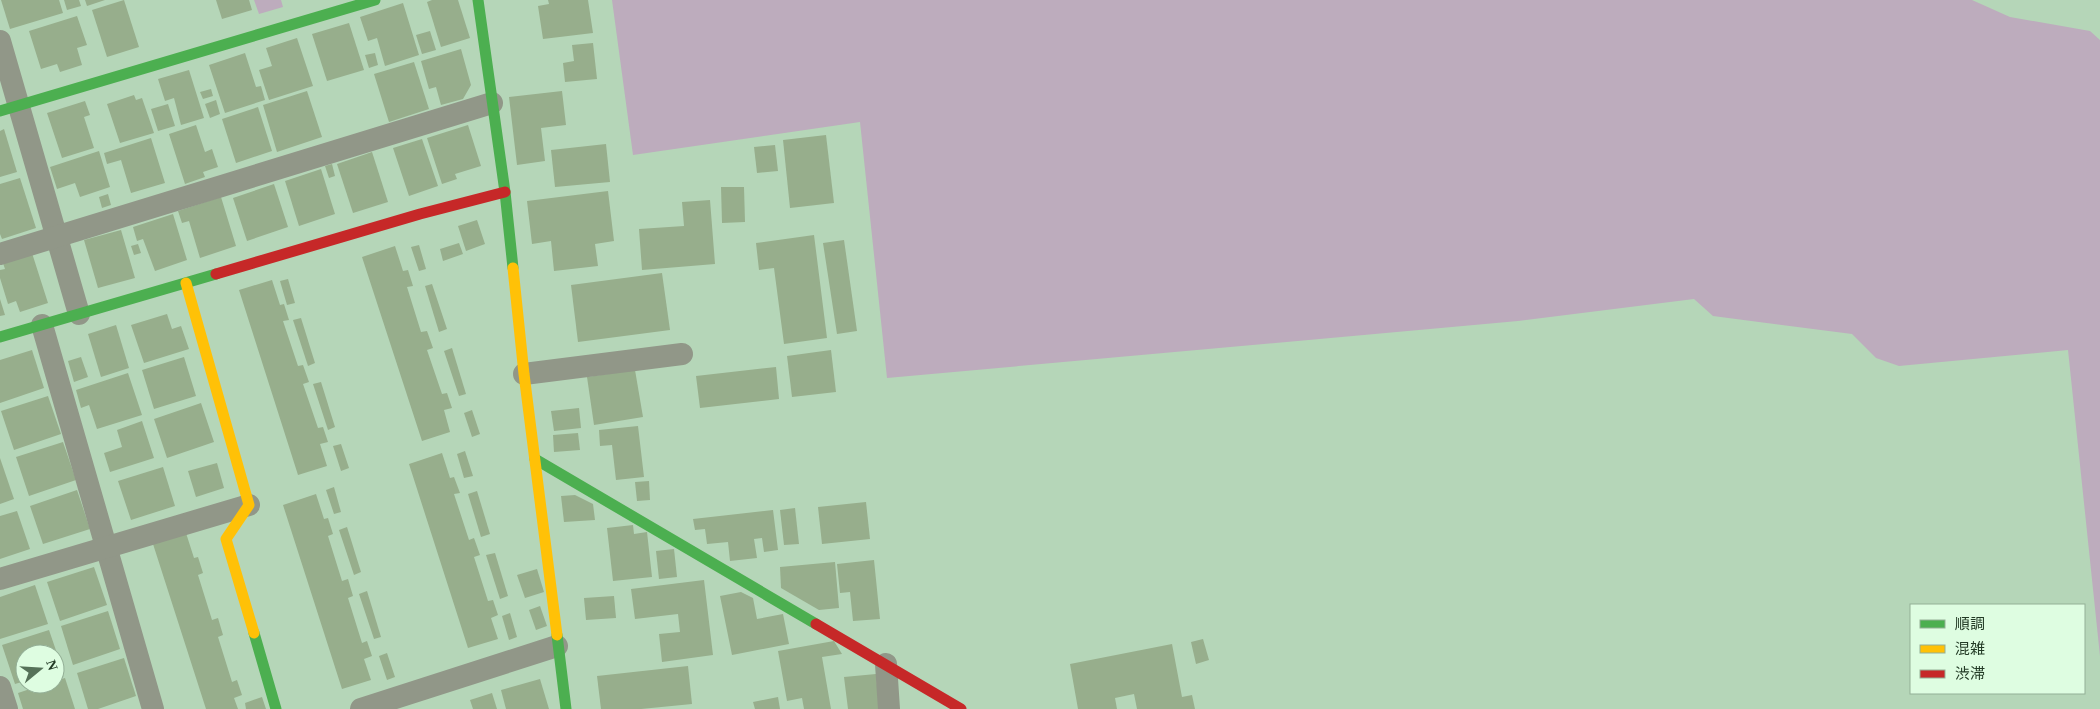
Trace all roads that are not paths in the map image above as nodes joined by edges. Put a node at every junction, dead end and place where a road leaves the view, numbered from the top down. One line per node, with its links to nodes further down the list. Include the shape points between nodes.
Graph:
1 (375, 0): 5 (street)
2 (478, 0): 4 (street)
3 (0, 41): 5 (street)
4 (492, 103): 6 (street); 7 (street)
5 (10, 109): 7 (street)
6 (505, 192): 9 (street); 14 (street)
7 (57, 237): 8 (street); 10 (street)
8 (0, 254)
9 (186, 283): 10 (street); 16 (street)
10 (79, 314): 11 (street)
11 (42, 325): 12 (street); 17 (street)
12 (0, 337)
13 (682, 354): 14 (street)
14 (524, 374): 15 (street)
15 (535, 459): 19 (street); 20 (street)
16 (249, 505): 17 (street); 24 (street, via 226,539)
17 (107, 547): 18 (street); 23 (street)
18 (0, 579)
19 (557, 646): 25 (street); 26 (street)
20 (886, 664): 27 (street); 28 (street)
21 (0, 687): 22 (street)
22 (7, 709)
23 (152, 709)
24 (276, 709)
25 (361, 709)
26 (566, 709)
27 (889, 709)
28 (962, 709)

